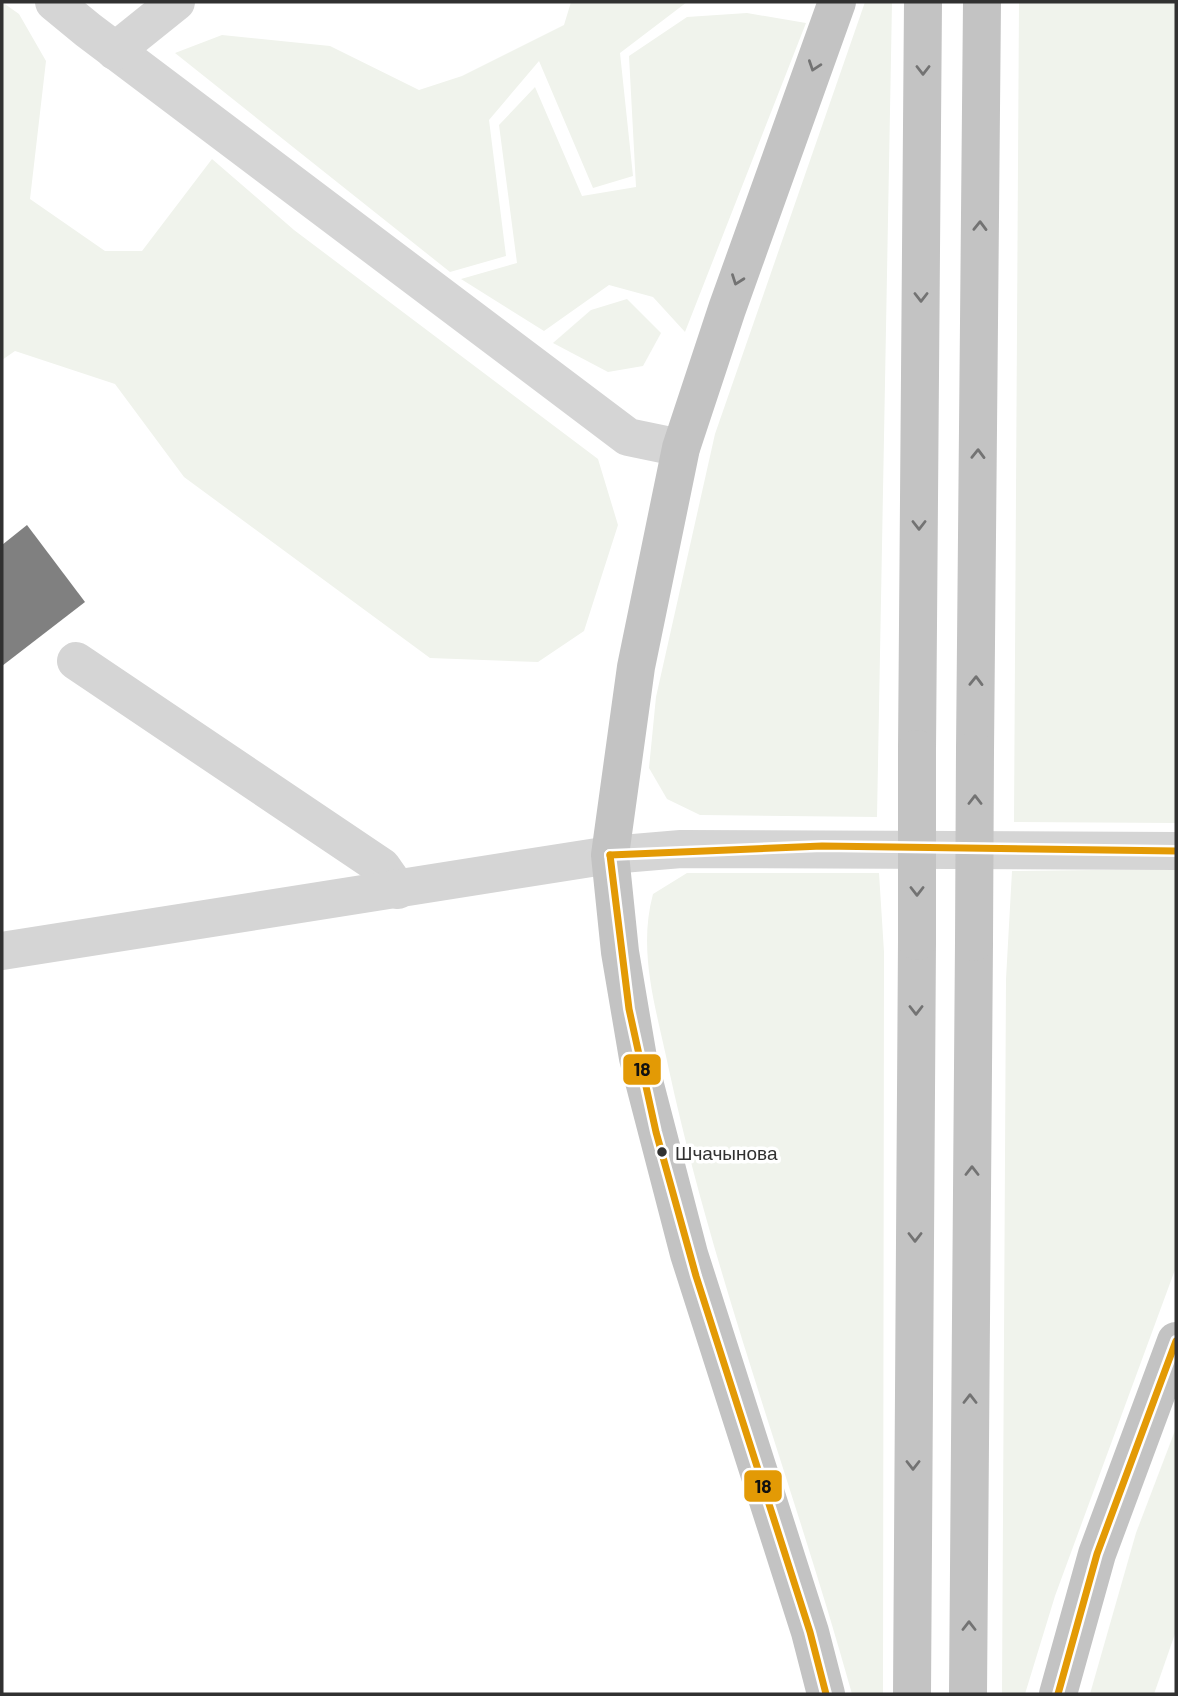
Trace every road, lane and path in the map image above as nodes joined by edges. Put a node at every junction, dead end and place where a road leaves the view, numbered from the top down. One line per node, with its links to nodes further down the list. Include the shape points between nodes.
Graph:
1 (54, 2): 6 (street)
2 (176, 2): 6 (street)
3 (837, 2): 7 (highway, one-way to 7)
4 (923, 2): 15 (highway, one-way to 15, bridge)
5 (982, 2): 16 (highway, one-way to 5, bridge)
6 (114, 51): 7 (street, via 628,436)
7 (681, 448): 10 (highway, via 636,667)
8 (76, 661): 11 (street, via 382,867)
9 (1176, 851): 10 (street, via 791,847)
10 (610, 855): 11 (street); 14 (highway, via 638,1058 689,1254 810,1632)
11 (398, 890): 12 (street)
12 (2, 951)
13 (1176, 1341): 17 (highway, via 1097,1554)
14 (825, 1694)
15 (912, 1694)
16 (968, 1694)
17 (1058, 1694)

